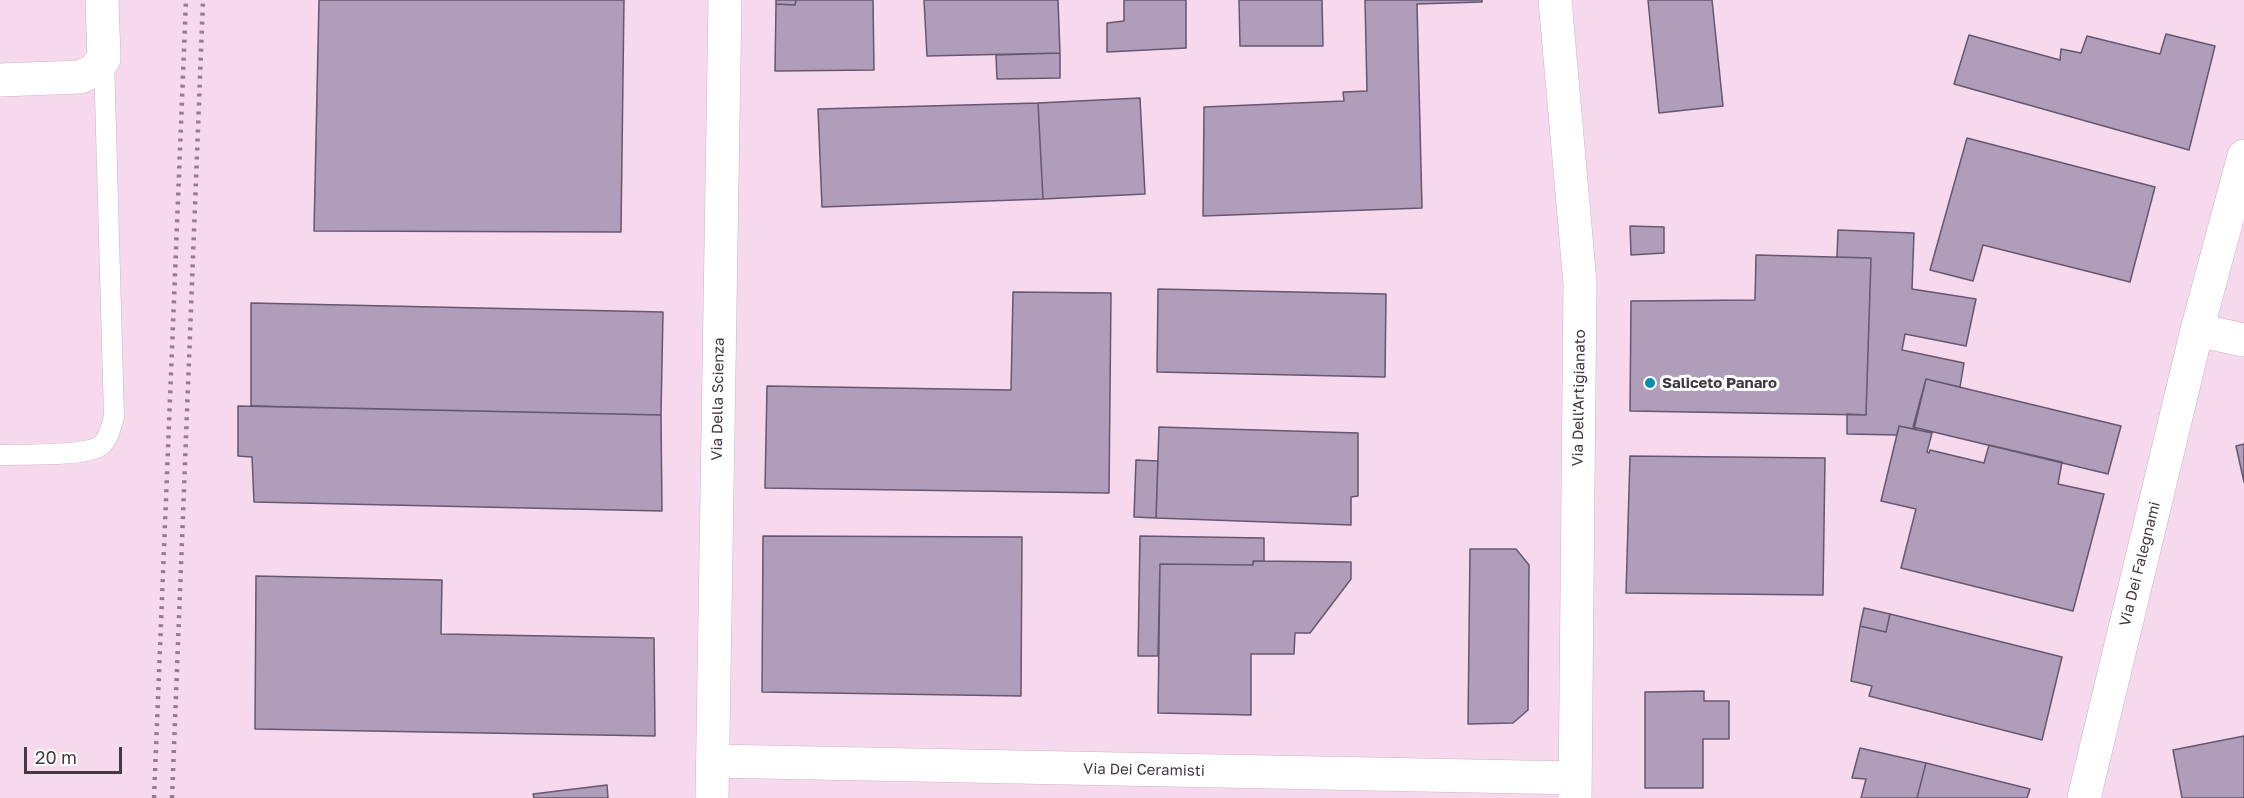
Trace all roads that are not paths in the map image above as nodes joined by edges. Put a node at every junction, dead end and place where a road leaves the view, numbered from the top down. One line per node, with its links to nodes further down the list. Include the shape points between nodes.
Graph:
1 (102, 0): 4 (street)
2 (725, 0): 10 (street, Via Della Scienza)
3 (1555, 0): 11 (street, Via Dell'Artigianato, via 1580,282)
4 (104, 59): 5 (street, via 80,77); 9 (lane, via 114,417 109,435 100,446 83,452)
5 (0, 80)
6 (2244, 156): 7 (street, Via Dei Falegnami)
7 (2197, 330): 8 (street); 13 (street, Via Dei Falegnami)
8 (2244, 340)
9 (0, 455)
10 (713, 761): 11 (street, Via Dei Ceramisti); 12 (street, Via Della Scienza)
11 (1575, 788)
12 (712, 798)
13 (2084, 798)

